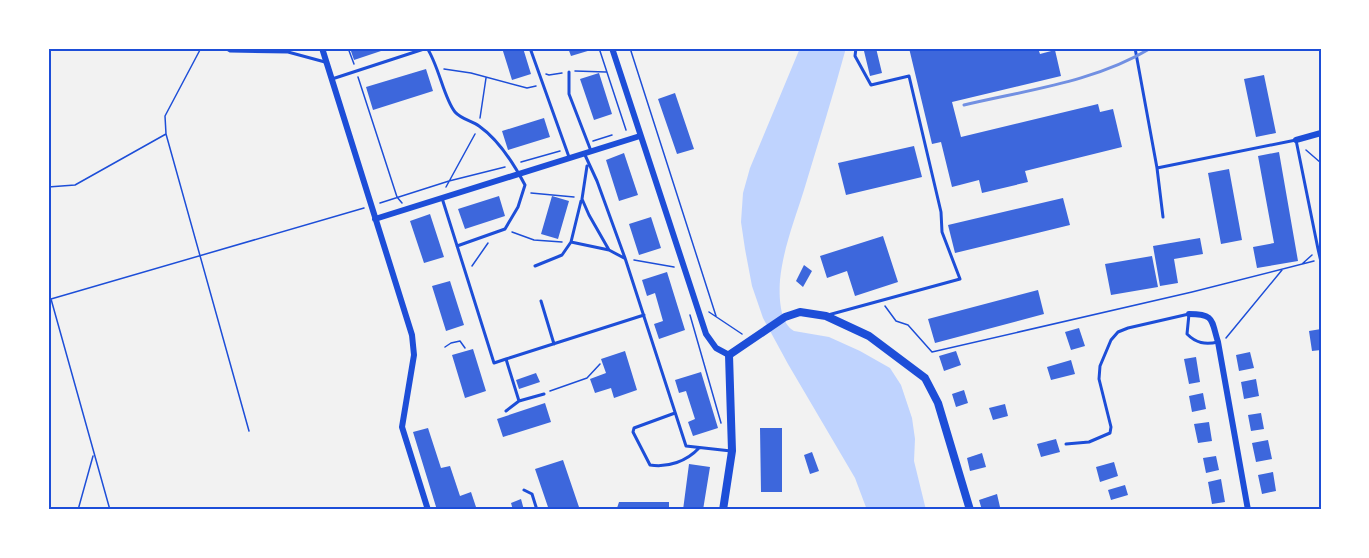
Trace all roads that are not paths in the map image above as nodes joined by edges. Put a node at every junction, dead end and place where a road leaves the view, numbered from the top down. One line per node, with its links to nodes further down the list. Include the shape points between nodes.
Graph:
1 (225, 48): 8 (lane, via 288,52)
2 (322, 48): 8 (street)
3 (427, 48): 10 (lane); 18 (lane, via 456,113 496,141)
4 (530, 48): 15 (lane)
5 (612, 48): 12 (street)
6 (856, 48): 33 (lane, via 855,56 871,85 909,76 941,212 942,232 960,279)
7 (1135, 48): 17 (lane)
8 (327, 63): 10 (street)
9 (569, 72): 14 (lane, via 569,94 588,142)
10 (332, 79): 22 (street)
11 (1321, 133): 13 (street)
12 (637, 137): 14 (street); 36 (street, via 706,334 716,348)
13 (1296, 140): 17 (lane); 25 (lane)
14 (587, 152): 15 (street); 16 (lane)
15 (569, 157): 18 (street)
16 (588, 164): 20 (lane); 27 (lane)
17 (1157, 168): 21 (lane)
18 (519, 172): 19 (street); 24 (lane, via 525,185 505,229)
19 (442, 196): 22 (street); 24 (lane)
20 (582, 199): 23 (lane); 26 (lane)
21 (1163, 217)
22 (375, 219): 46 (street, via 412,335 414,355 402,427)
23 (571, 242): 26 (lane); 29 (lane, via 562,255)
24 (457, 246): 37 (lane, via 494,363)
25 (1320, 249): 28 (lane)
26 (609, 250): 27 (lane)
27 (625, 258): 32 (lane)
28 (1321, 261)
29 (535, 266)
30 (541, 301): 35 (lane)
31 (1189, 314): 34 (street, via 1209,317); 34 (lane, via 1187,334 1192,340 1206,345); 42 (lane, via 1118,332 1100,366 1110,433 1089,442)
32 (644, 315): 35 (lane); 41 (lane)
33 (826, 316): 36 (street, via 800,312 785,317); 49 (street, via 869,336 925,378 938,403)
34 (1218, 342): 50 (street)
35 (554, 344): 37 (lane)
36 (729, 355): 44 (street)
37 (506, 359): 39 (lane)
38 (544, 394): 39 (lane)
39 (519, 401): 40 (lane)
40 (506, 411)
41 (675, 413): 43 (lane, via 686,446); 43 (lane, via 634,428 650,465 668,465 691,456)
42 (1066, 444)
43 (699, 448): 44 (lane)
44 (732, 451): 48 (street)
45 (524, 490): 47 (lane, via 532,494)
46 (428, 510)
47 (537, 510)
48 (723, 510)
49 (970, 510)
50 (1248, 510)

